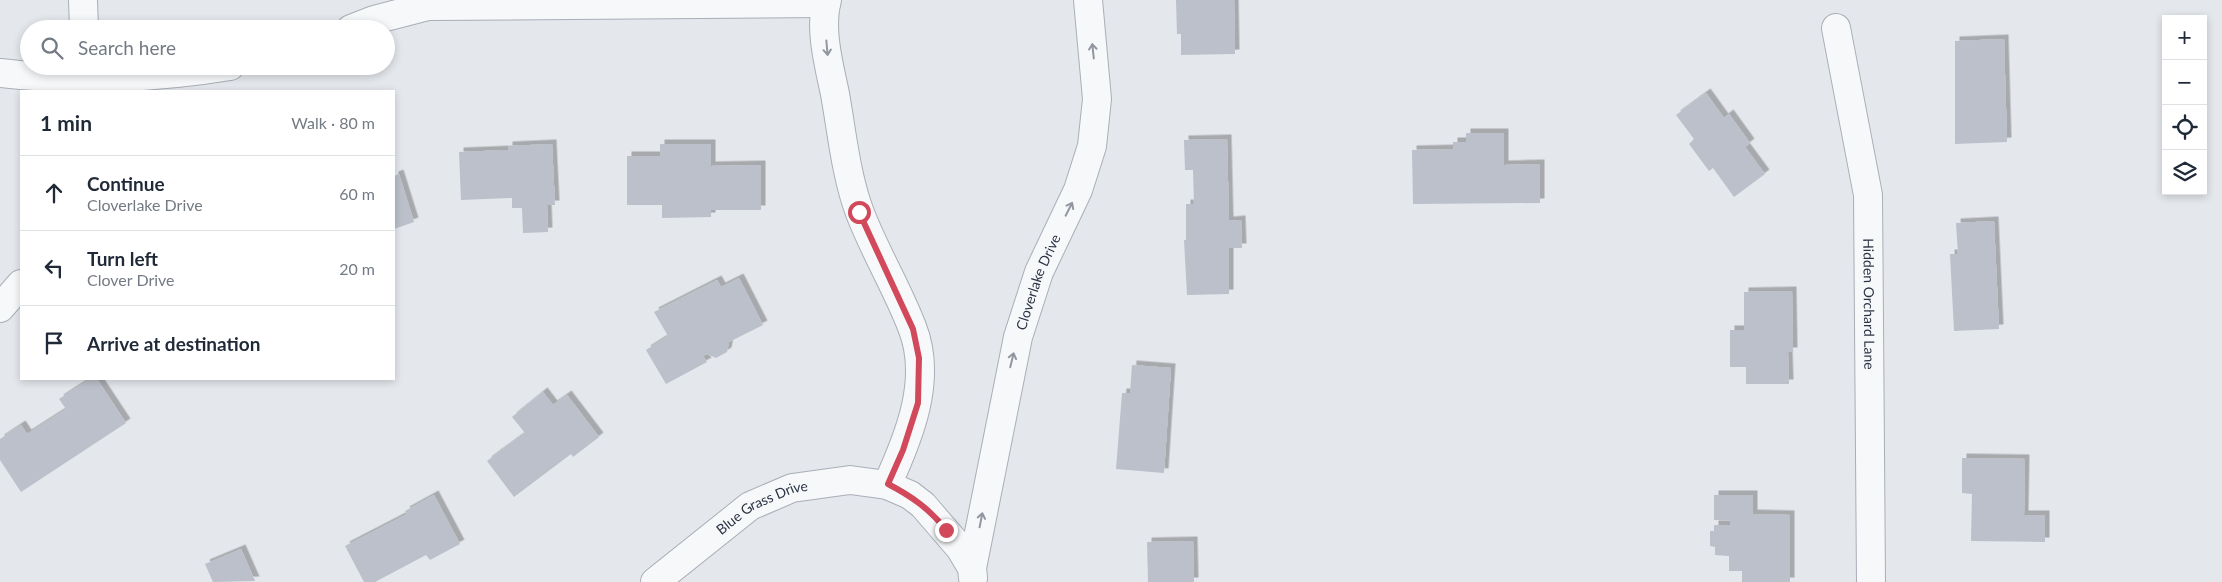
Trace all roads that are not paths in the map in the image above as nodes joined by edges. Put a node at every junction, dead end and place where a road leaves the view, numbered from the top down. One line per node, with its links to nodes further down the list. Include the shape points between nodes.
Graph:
1 (84, 0): 4 (street)
2 (1088, 0): 15 (street, Cloverlake Drive, one-way to 2, via 1018,337 1039,272 1078,190 1092,146 1097,99)
3 (826, 2): 5 (street, via 428,6); 14 (street, one-way to 14, via 828,58 856,200 913,329 919,358 918,403)
4 (84, 20)
5 (374, 20)
6 (1836, 28): 17 (street, Hidden Orchard Lane, via 1868,195)
7 (0, 73): 8 (street)
8 (20, 74)
9 (34, 75): 11 (street)
10 (138, 75): 11 (street)
11 (85, 78)
12 (20, 285): 13 (street)
13 (0, 308)
14 (888, 484): 15 (street, via 923,505 940,522); 16 (street, Blue Grass Drive, via 850,480 792,488 750,506)
15 (972, 575)
16 (655, 582)
17 (1871, 582)

